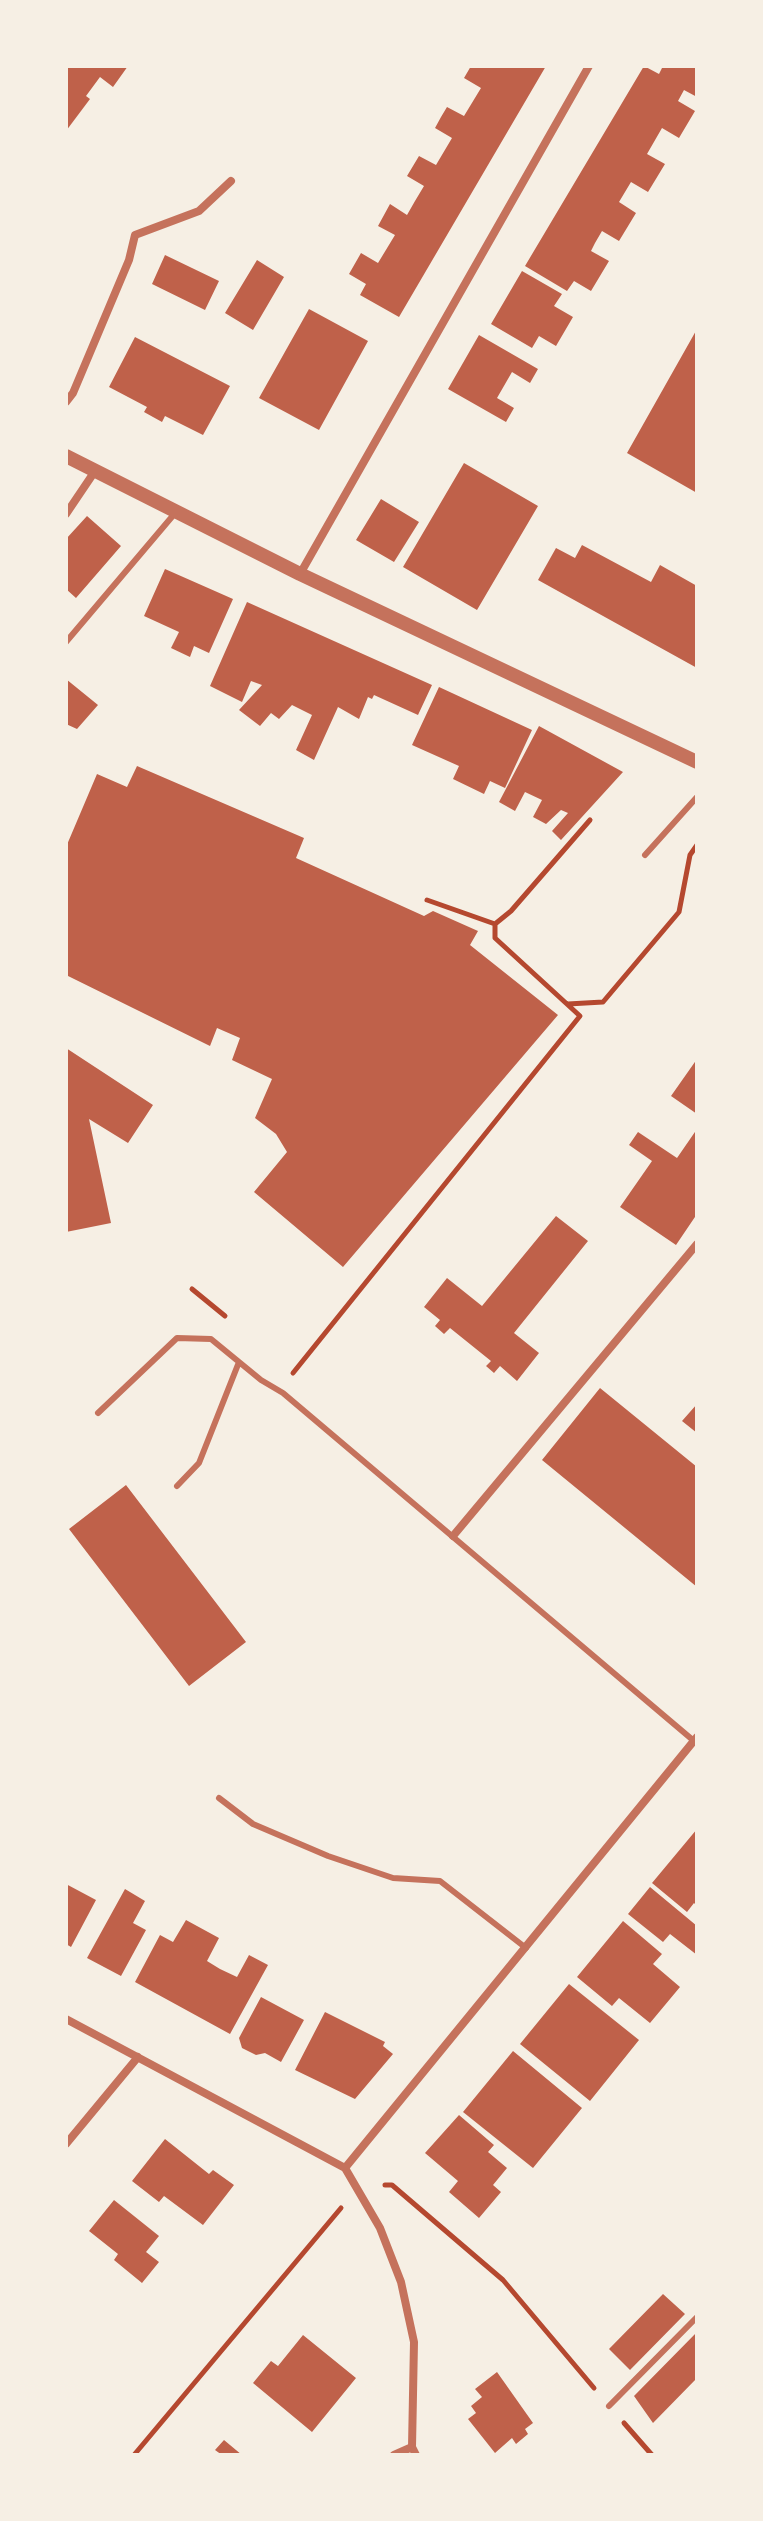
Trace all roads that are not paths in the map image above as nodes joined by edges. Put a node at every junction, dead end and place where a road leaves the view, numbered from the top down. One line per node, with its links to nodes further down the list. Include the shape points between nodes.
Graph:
1 (589, 66): 8 (street)
2 (231, 181): 3 (street, via 199,211 135,235 129,260)
3 (66, 402)
4 (66, 456): 5 (street)
5 (95, 471): 6 (street); 7 (street)
6 (176, 512): 8 (street); 9 (lane)
7 (66, 514)
8 (300, 574): 10 (street)
9 (66, 642)
10 (697, 762)
11 (697, 797): 12 (lane)
12 (645, 855)
13 (697, 1244): 17 (street)
14 (239, 1362): 15 (lane, via 211,1339 177,1338); 16 (lane, via 199,1463); 17 (lane)
15 (98, 1413)
16 (177, 1486)
17 (453, 1536): 18 (lane)
18 (695, 1739): 20 (street)
19 (219, 1798): 20 (lane, via 253,1824 328,1856 393,1878 440,1881)
20 (526, 1948): 24 (street)
21 (66, 2019): 22 (street)
22 (138, 2057): 23 (street); 24 (street)
23 (66, 2144)
24 (345, 2168): 27 (street, via 401,2282 414,2342)
25 (697, 2317): 26 (lane)
26 (609, 2406)
27 (414, 2451): 28 (street)
28 (394, 2455)

